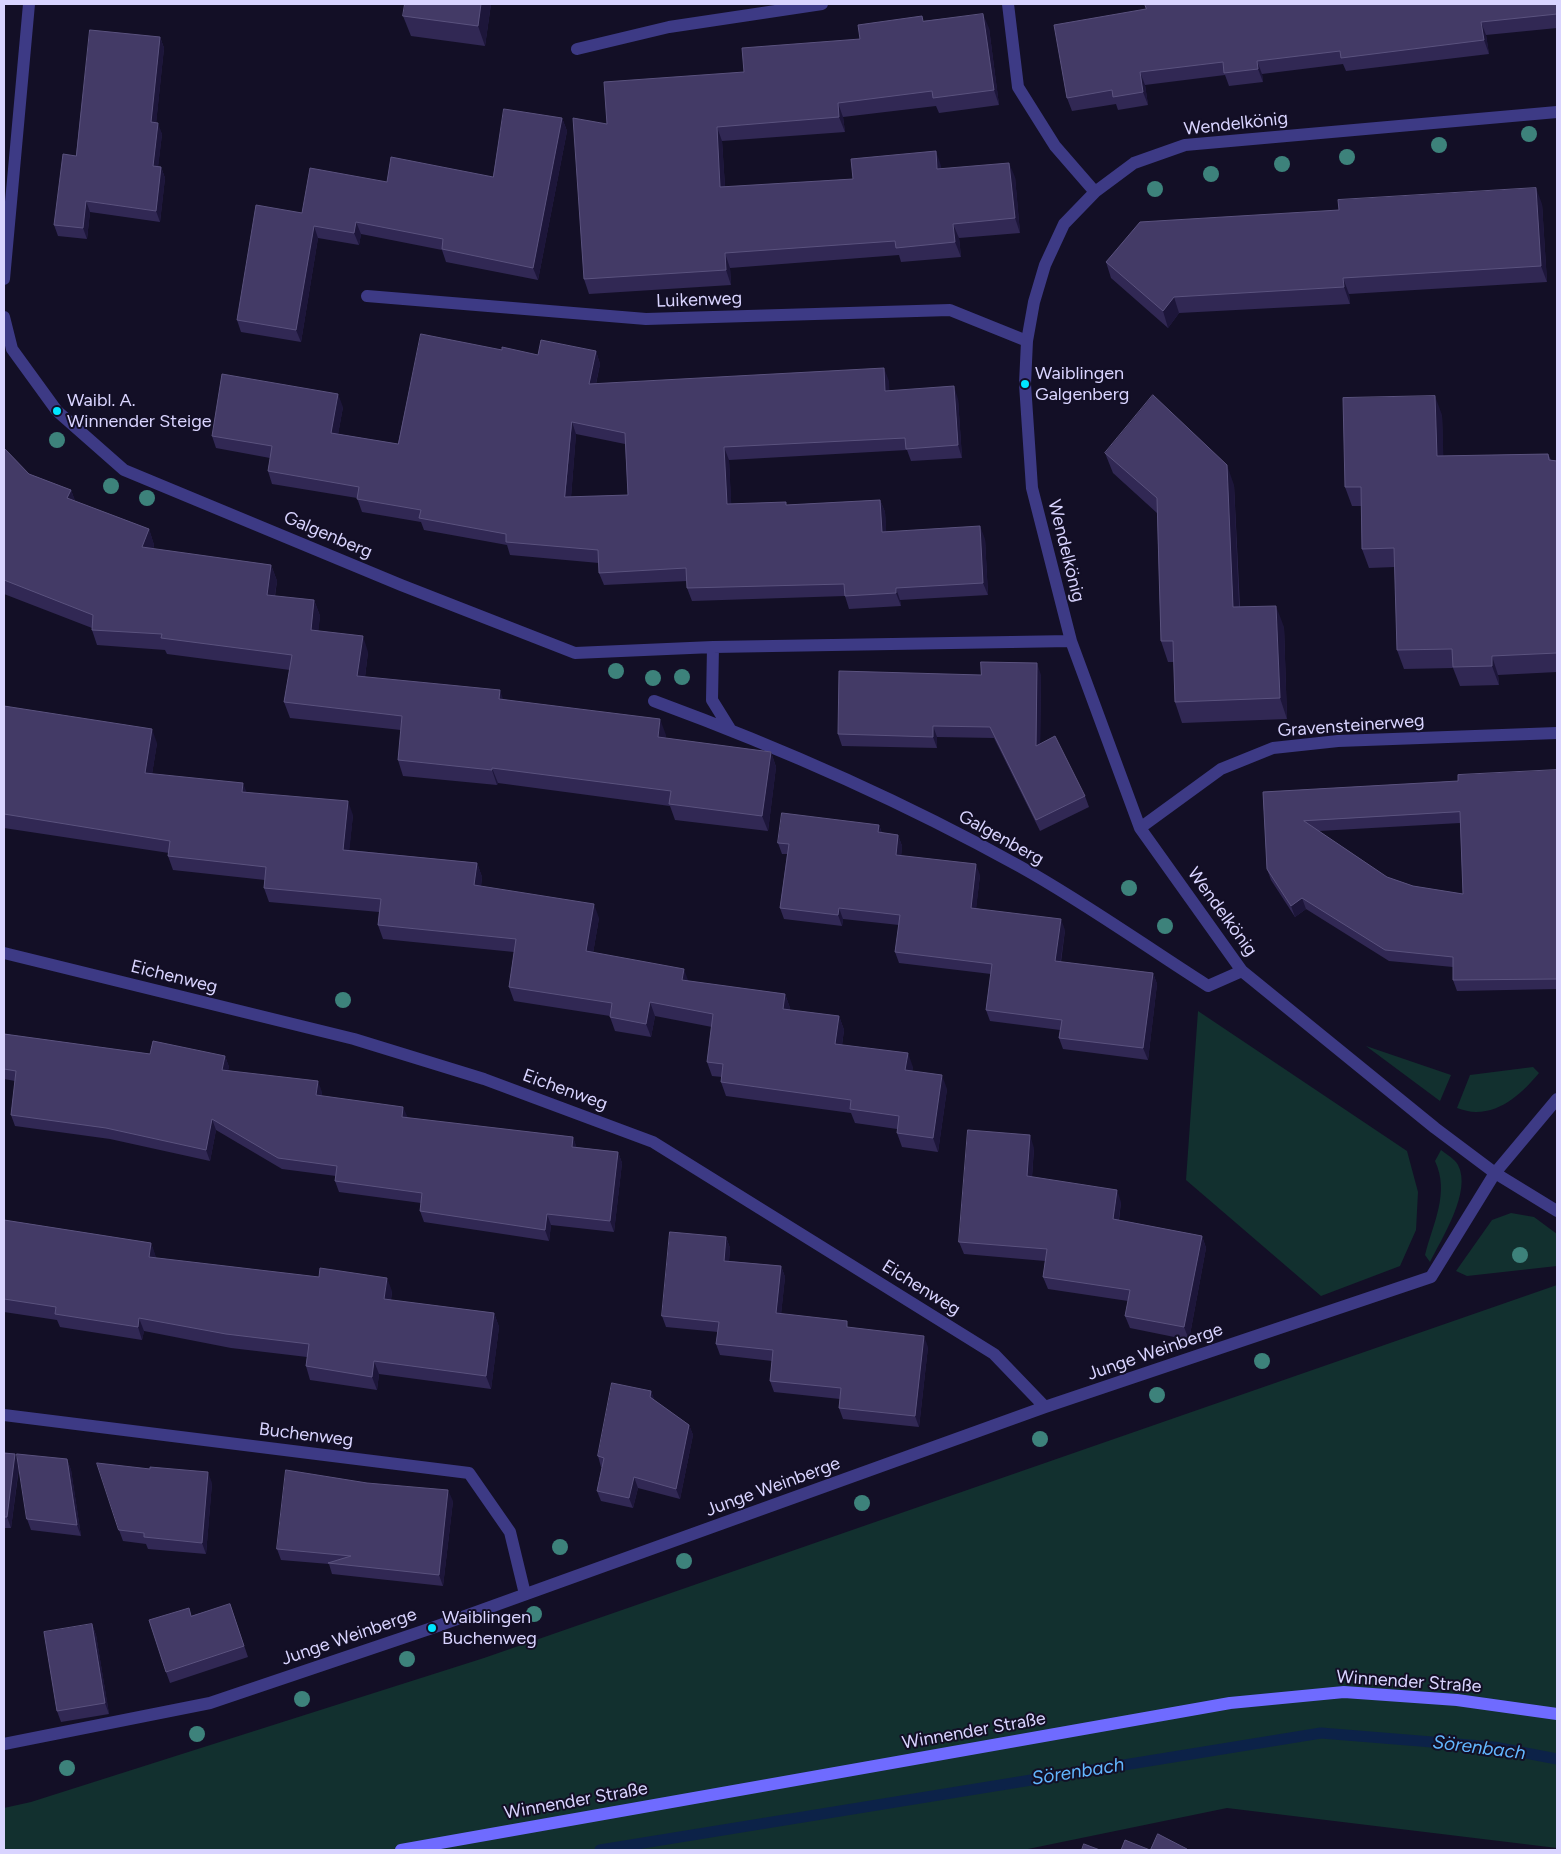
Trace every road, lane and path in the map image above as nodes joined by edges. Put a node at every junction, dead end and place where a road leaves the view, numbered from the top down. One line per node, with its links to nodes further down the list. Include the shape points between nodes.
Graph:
1 (30, 4): 7 (street)
2 (822, 4): 4 (street, via 669,26)
3 (1008, 4): 6 (street, via 1018,87 1055,146)
4 (577, 49)
5 (1557, 112): 6 (street, Wendelkönig, via 1185,145 1134,164)
6 (1095, 192): 10 (street, Wendelkönig, via 1064,224 1045,265)
7 (4, 279)
8 (367, 296): 10 (street, Luikenweg, via 646,319 950,310)
9 (4, 317): 12 (street, Galgenberg, via 12,349 57,411 124,470 575,653)
10 (1027, 341): 11 (street, Wendelkönig, via 1025,384 1032,488)
11 (1071, 641): 12 (street, Galgenberg); 16 (street, Wendelkönig)
12 (713, 647): 14 (street, via 712,700)
13 (654, 701): 14 (street, Galgenberg)
14 (730, 728): 18 (street, Galgenberg, via 886,797 1020,867 1208,986)
15 (1557, 733): 16 (street, Gravensteinerweg, via 1338,741 1273,748 1220,769)
16 (1140, 828): 18 (street, Wendelkönig)
17 (4, 953): 22 (street, Eichenweg, via 354,1039 484,1079 653,1142 994,1354)
18 (1242, 971): 20 (street, Wendelkönig, via 1435,1128)
19 (1557, 1099): 20 (street, Junge Weinberge)
20 (1496, 1172): 21 (street, Wendelkönig); 22 (street, Junge Weinberge, via 1431,1277)
21 (1557, 1211)
22 (1045, 1407): 24 (street, Junge Weinberge)
23 (4, 1415): 24 (street, Buchenweg, via 469,1473 510,1532)
24 (526, 1594): 26 (street, Junge Weinberge, via 210,1703)
25 (1557, 1714): 27 (street, Winnender Straße, via 1457,1700 1344,1692 1230,1703)
26 (4, 1744)
27 (401, 1850)

